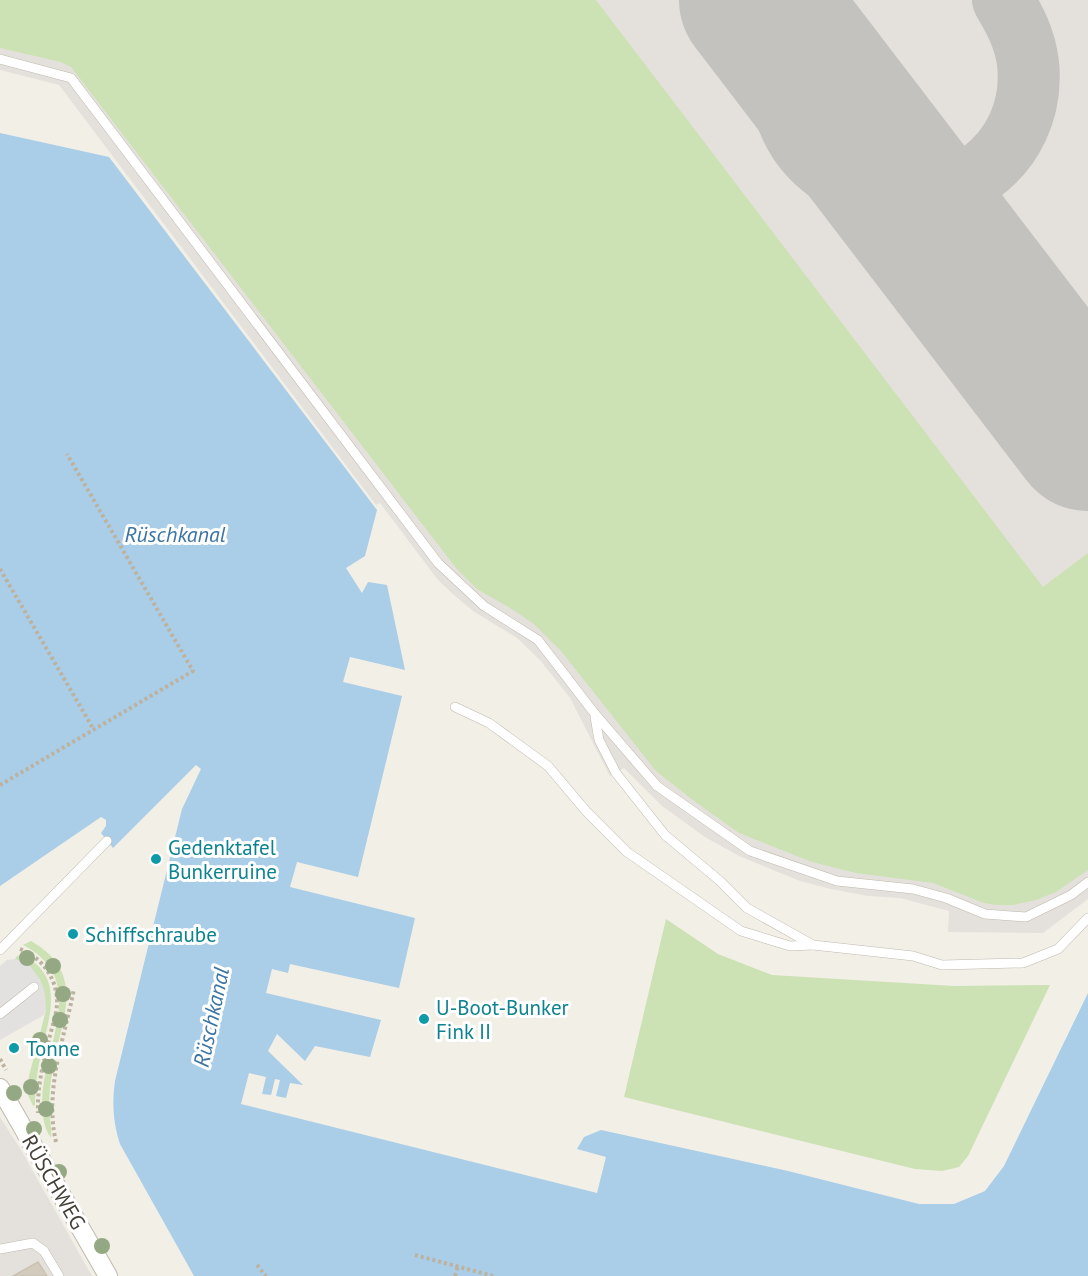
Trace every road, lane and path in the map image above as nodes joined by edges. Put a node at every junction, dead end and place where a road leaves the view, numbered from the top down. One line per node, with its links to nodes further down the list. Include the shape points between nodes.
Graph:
1 (0, 59): 5 (lane, via 71,78 438,563 484,606 538,640)
2 (67, 454): 6 (path, via 193,671)
3 (0, 569): 6 (path)
4 (455, 707): 11 (lane, via 489,723 548,766 627,852 741,931 790,946)
5 (595, 714): 9 (lane, via 657,786 761,855 837,880 913,889 985,914 1026,916 1071,895); 11 (lane, via 599,740 616,772 665,835 747,908)
6 (94, 730): 7 (path)
7 (0, 785)
8 (107, 841): 12 (lane)
9 (1088, 882)
10 (1088, 918): 11 (lane, via 1058,949 1023,963 942,965 913,956)
11 (813, 945)
12 (3, 948): 17 (path, via 34,956 45,966 57,999 39,1085)
13 (34, 987): 15 (lane)
14 (74, 989): 18 (path, via 52,1096)
15 (0, 1014)
16 (0, 1088): 24 (street, RÜSCHWEG)
17 (39, 1119)
18 (58, 1152)
19 (0, 1249): 23 (lane, via 33,1243 44,1251)
20 (415, 1255): 22 (path)
21 (257, 1265): 25 (path)
22 (458, 1266): 26 (path); 27 (path)
23 (59, 1276)
24 (108, 1276)
25 (266, 1276)
26 (455, 1276)
27 (493, 1276)

